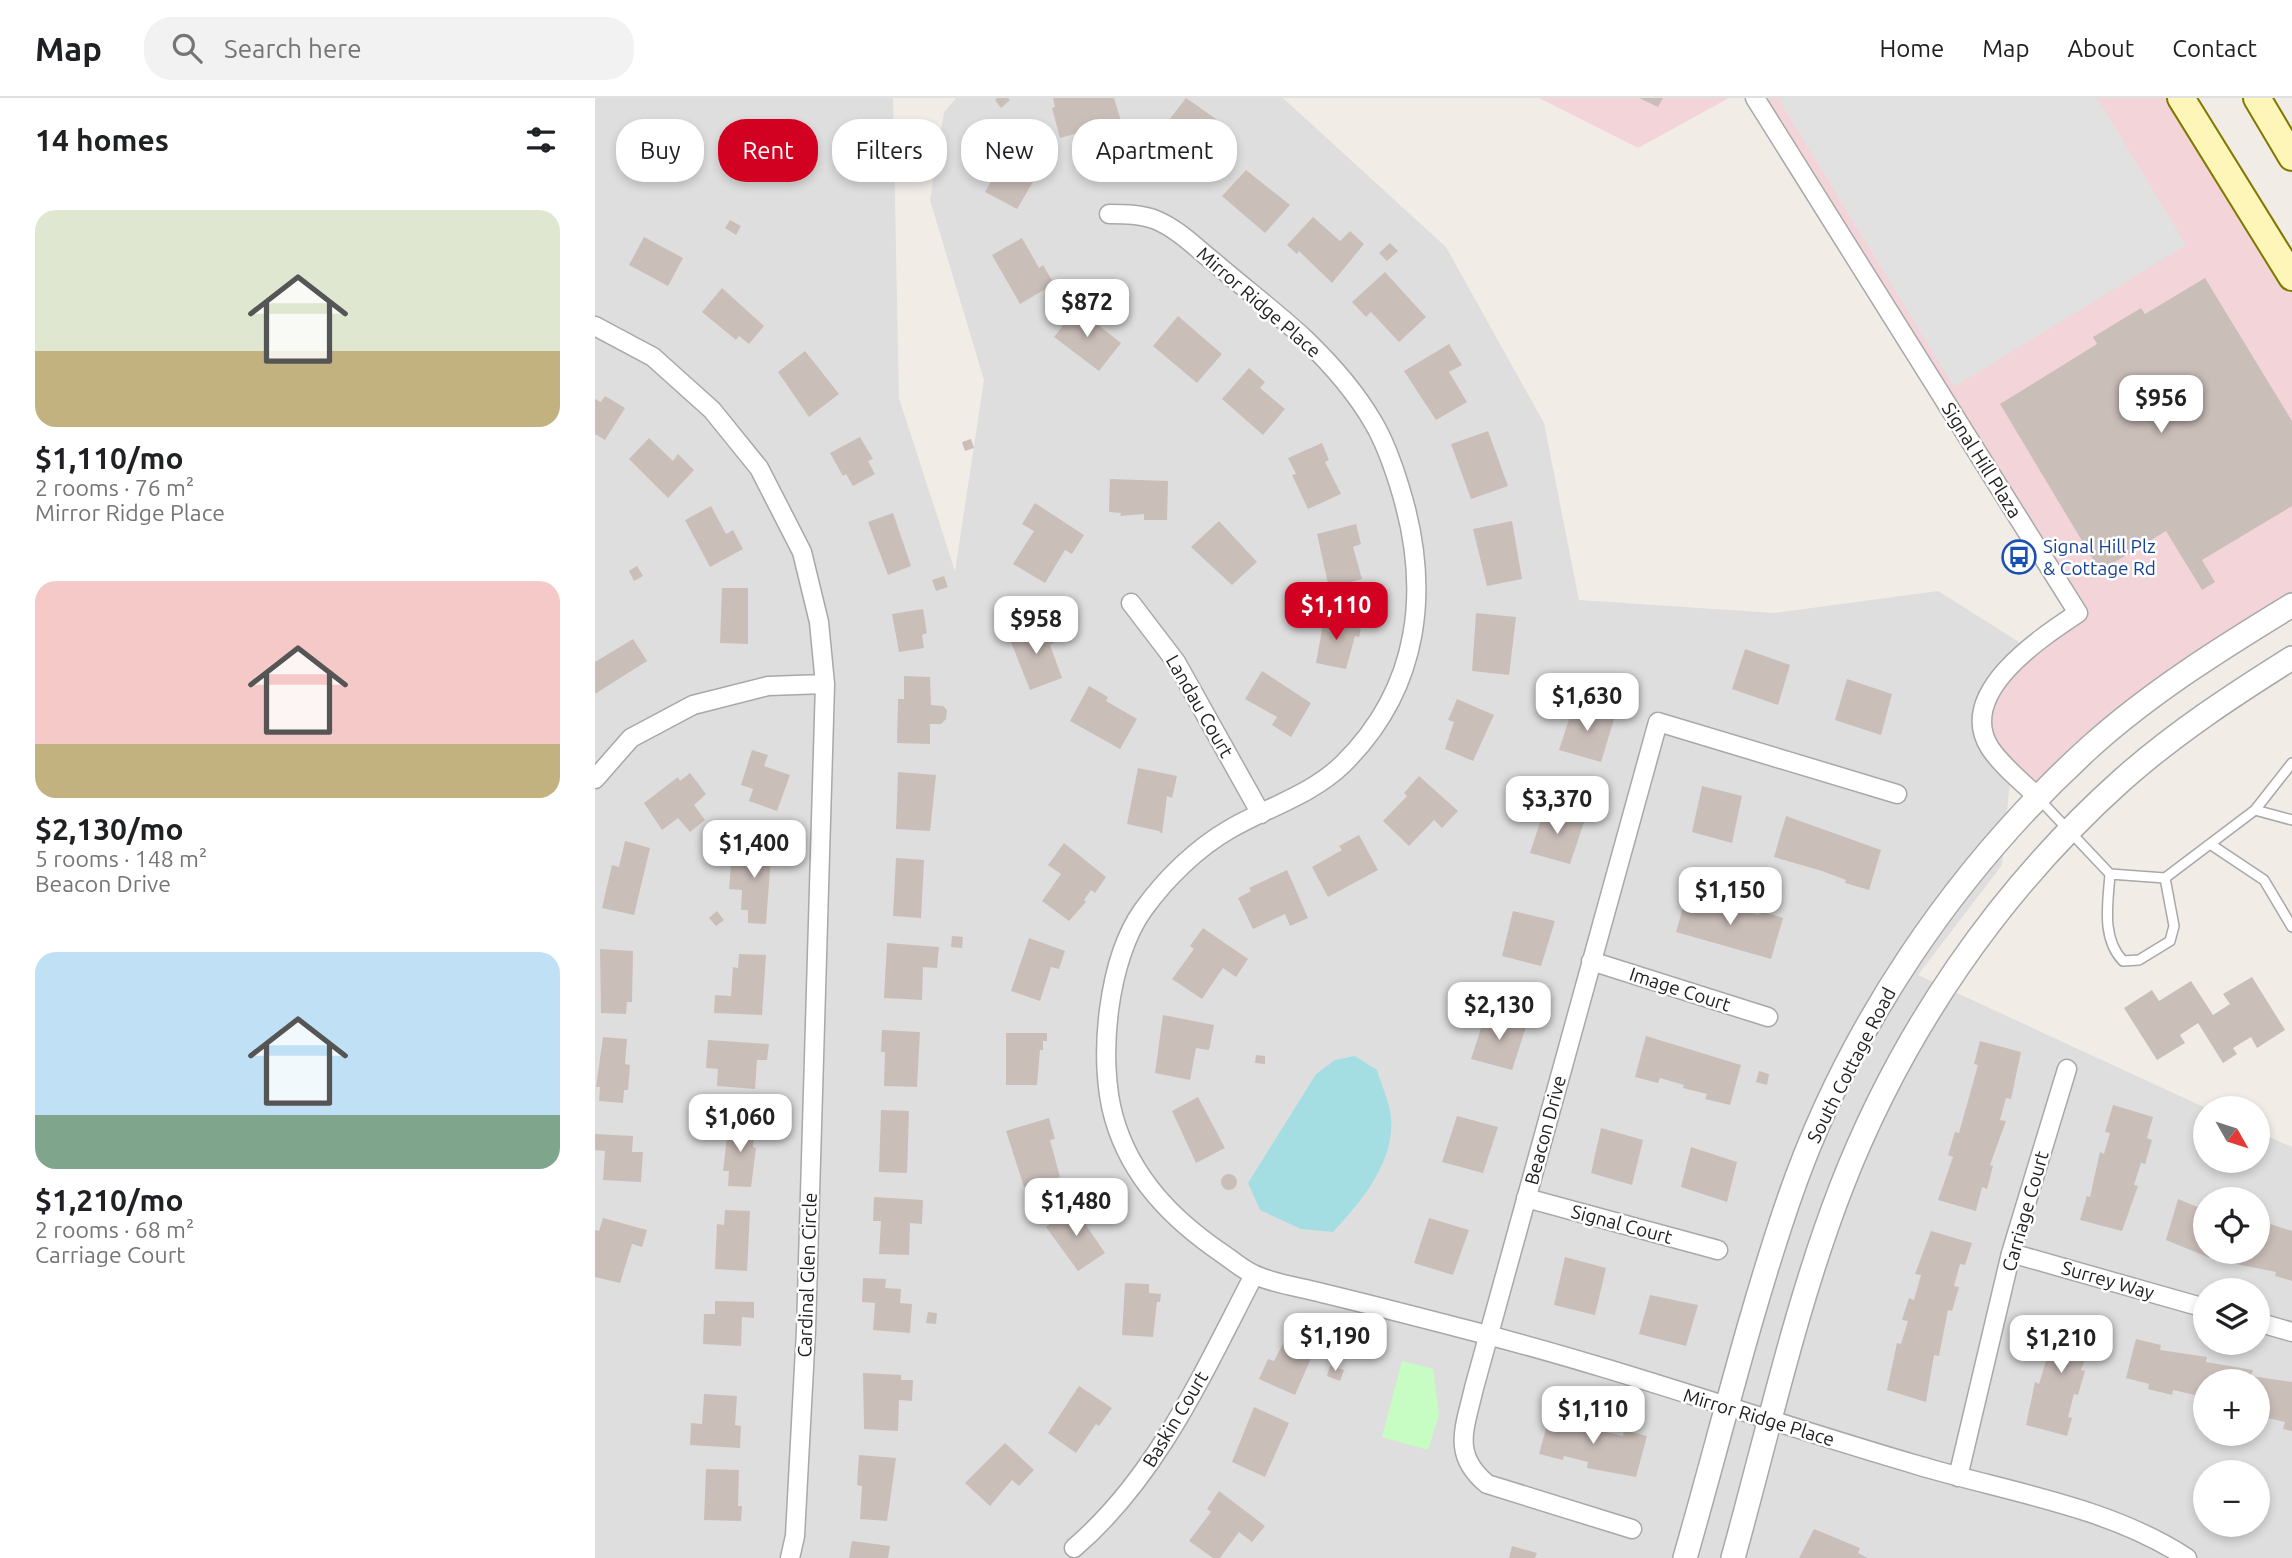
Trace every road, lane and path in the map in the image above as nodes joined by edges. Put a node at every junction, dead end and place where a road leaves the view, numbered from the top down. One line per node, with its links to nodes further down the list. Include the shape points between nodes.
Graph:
1 (1755, 98): 15 (street, Signal Hill Plaza, via 2078,612 2012,662 1982,723 1990,748)
2 (2181, 98): 6 (main road)
3 (2257, 98): 4 (main road)
4 (2292, 157)
5 (1109, 214): 17 (street, Mirror Ridge Place, via 1157,221 1180,234 1327,361 1375,424 1411,524 1417,569 1416,627 1396,691 1378,722 1340,767 1310,790)
6 (2292, 277)
7 (595, 326): 11 (street, Cardinal Glen Circle, via 653,357 712,410 759,468 802,552 819,622)
8 (1131, 603): 17 (street, Landau Court, via 1176,662)
9 (2292, 605): 15 (street, South Cottage Road, via 2149,699 2091,746)
10 (2292, 658): 19 (street, via 2150,756)
11 (825, 684): 13 (street, via 768,686 693,705 631,738); 40 (street, Cardinal Glen Circle, via 806,1330)
12 (2292, 762): 16 (lane)
13 (595, 779)
14 (1897, 793): 24 (street, Beacon Drive, via 1658,722)
15 (2039, 798): 19 (lane); 35 (street, South Cottage Road, via 1985,857 1917,946 1836,1085 1788,1201)
16 (2255, 810): 18 (lane); 20 (lane)
17 (1261, 814): 30 (street, Mirror Ridge Place, via 1196,853 1140,914 1112,989 1107,1076 1113,1117 1128,1154 1151,1191 1182,1226)
18 (2292, 820)
19 (2070, 831): 21 (lane); 36 (street, via 1963,959 1890,1079 1862,1136 1821,1244)
20 (2210, 844): 22 (lane); 23 (lane, via 2264,880)
21 (2110, 874): 22 (lane); 22 (lane, via 2107,918 2113,951 2123,961 2139,960 2170,941 2174,926)
22 (2165, 878)
23 (2292, 927)
24 (1591, 961): 25 (street, Image Court); 27 (street, Beacon Drive)
25 (1768, 1017)
26 (2067, 1069): 29 (street, Carriage Court)
27 (1526, 1198): 28 (street, Signal Court); 34 (street, Beacon Drive)
28 (1718, 1250)
29 (2011, 1253): 31 (street, Surrey Way); 37 (street, Carriage Court)
30 (1254, 1275): 34 (street, Mirror Ridge Place); 39 (street, Baskin Court, via 1161,1445 1123,1499)
31 (2193, 1305)
32 (2270, 1326): 33 (street)
33 (2292, 1332)
34 (1489, 1335): 35 (street, Mirror Ridge Place); 38 (street, Beacon Drive, via 1464,1432 1463,1453 1472,1472 1487,1484)
35 (1728, 1407): 36 (street, Mirror Ridge Place); 41 (street, South Cottage Road)
36 (1771, 1420): 37 (street, Mirror Ridge Place); 42 (street)
37 (1958, 1477): 43 (street, Mirror Ridge Place, via 2141,1531)
38 (1632, 1529)
39 (1074, 1548)
40 (790, 1558)
41 (1685, 1558)
42 (1733, 1558)
43 (2187, 1558)

